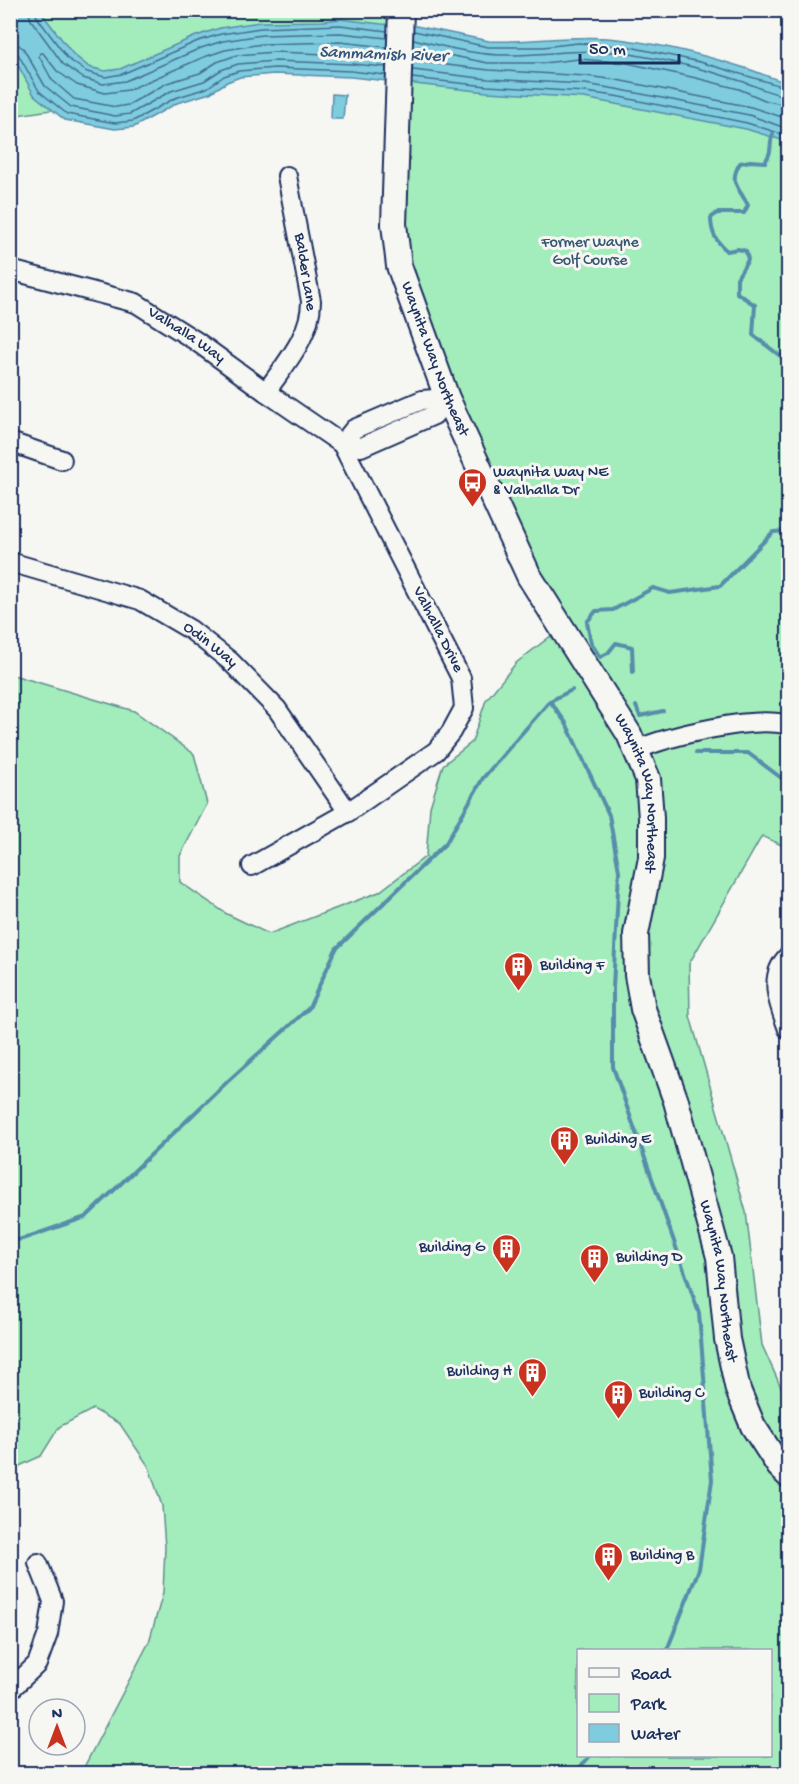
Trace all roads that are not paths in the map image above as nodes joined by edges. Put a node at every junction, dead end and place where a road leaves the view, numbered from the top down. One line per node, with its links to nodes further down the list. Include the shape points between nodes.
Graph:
1 (401, 10): 5 (main road, Waynita Way Northeast, via 394,224 399,266)
2 (287, 176): 4 (street, Balder Lane, via 311,316 307,331)
3 (10, 270): 4 (street, Valhalla Way, via 136,303 196,340)
4 (266, 392): 7 (street, Valhalla Way)
5 (447, 398): 7 (street, via 423,400 354,429); 11 (main road, Waynita Way Northeast, via 529,576)
6 (10, 442): 8 (street)
7 (342, 444): 12 (street, Valhalla Drive, via 461,678 464,708 436,751)
8 (62, 460)
9 (10, 562): 12 (street, Odin Way, via 140,600 191,630 230,661 277,709)
10 (789, 725): 11 (street, via 769,722 687,733)
11 (636, 750): 16 (main road, Waynita Way Northeast, via 648,778 651,818 651,858 636,934 643,1008 676,1101 718,1257 738,1390 753,1426)
12 (348, 812): 13 (street, Valhalla Drive)
13 (252, 866)
14 (789, 956): 15 (street, via 776,979 776,994)
15 (789, 1029)
16 (789, 1475)
17 (38, 1563): 18 (street, via 53,1600 48,1634 37,1664)
18 (10, 1690)

